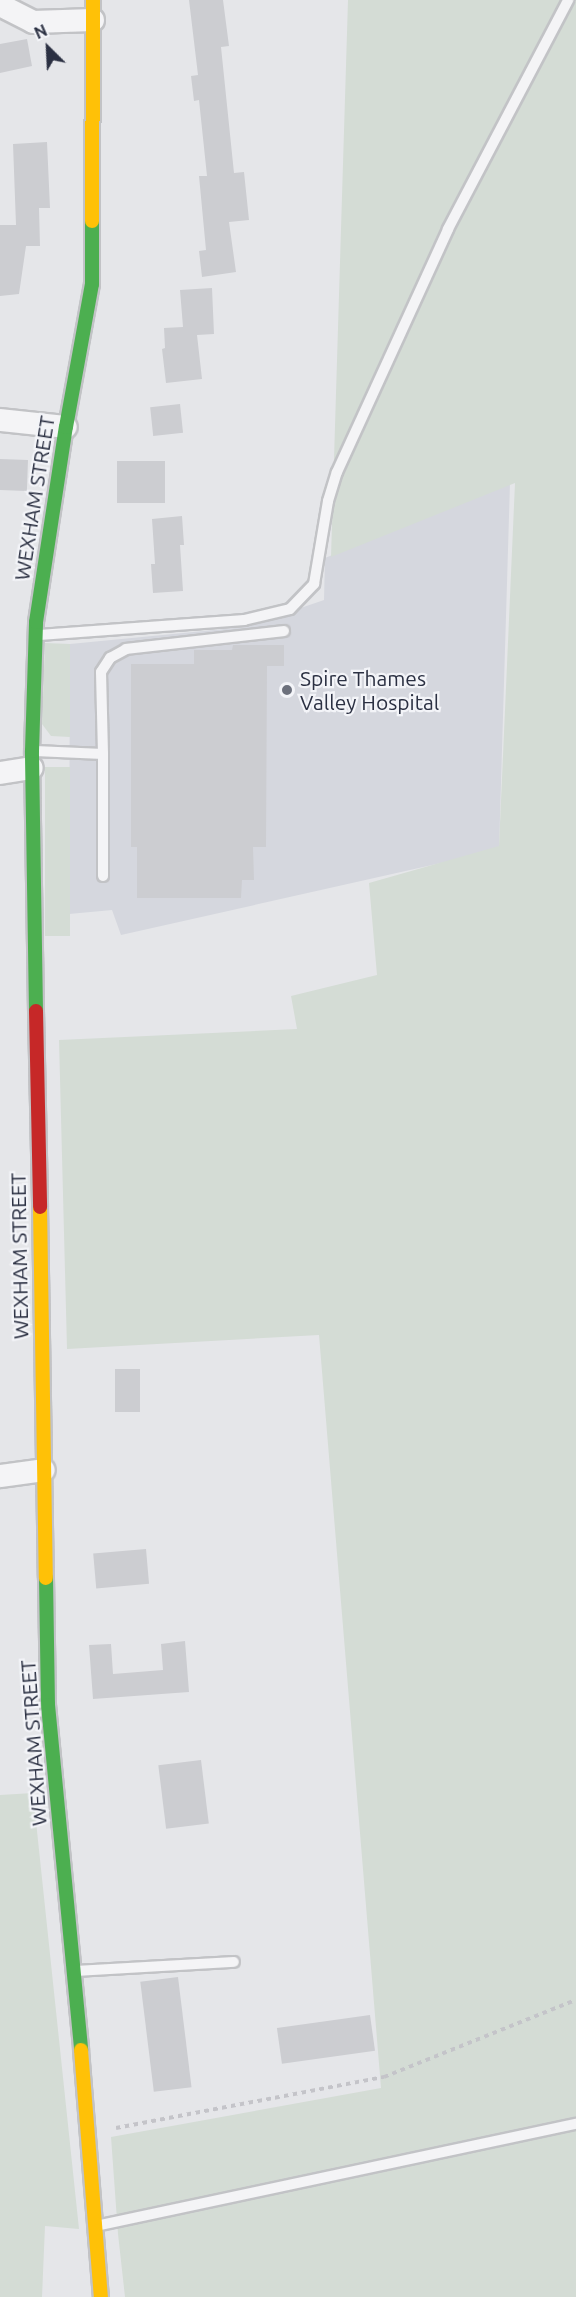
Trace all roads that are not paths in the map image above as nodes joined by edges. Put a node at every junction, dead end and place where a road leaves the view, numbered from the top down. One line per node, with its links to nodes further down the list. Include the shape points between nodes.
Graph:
1 (568, 0): 7 (lane, via 448,229 337,472 314,584 290,609 244,620)
2 (0, 5): 3 (street, via 33,22)
3 (93, 10): 5 (street, WEXHAM STREET, via 92,284)
4 (0, 420): 5 (street)
5 (66, 427): 7 (street, WEXHAM STREET)
6 (284, 631): 8 (lane, via 126,649 110,658 101,672)
7 (35, 636): 9 (street, WEXHAM STREET)
8 (103, 754): 9 (lane); 11 (lane)
9 (32, 760): 10 (street); 12 (street, WEXHAM STREET)
10 (0, 773)
11 (104, 876)
12 (44, 1470): 13 (street); 15 (street, WEXHAM STREET, via 48,1705)
13 (0, 1476)
14 (234, 1962): 15 (lane)
15 (73, 1971): 17 (street, WEXHAM STREET)
16 (576, 2124): 17 (lane)
17 (97, 2225): 18 (street, WEXHAM STREET)
18 (101, 2297)

